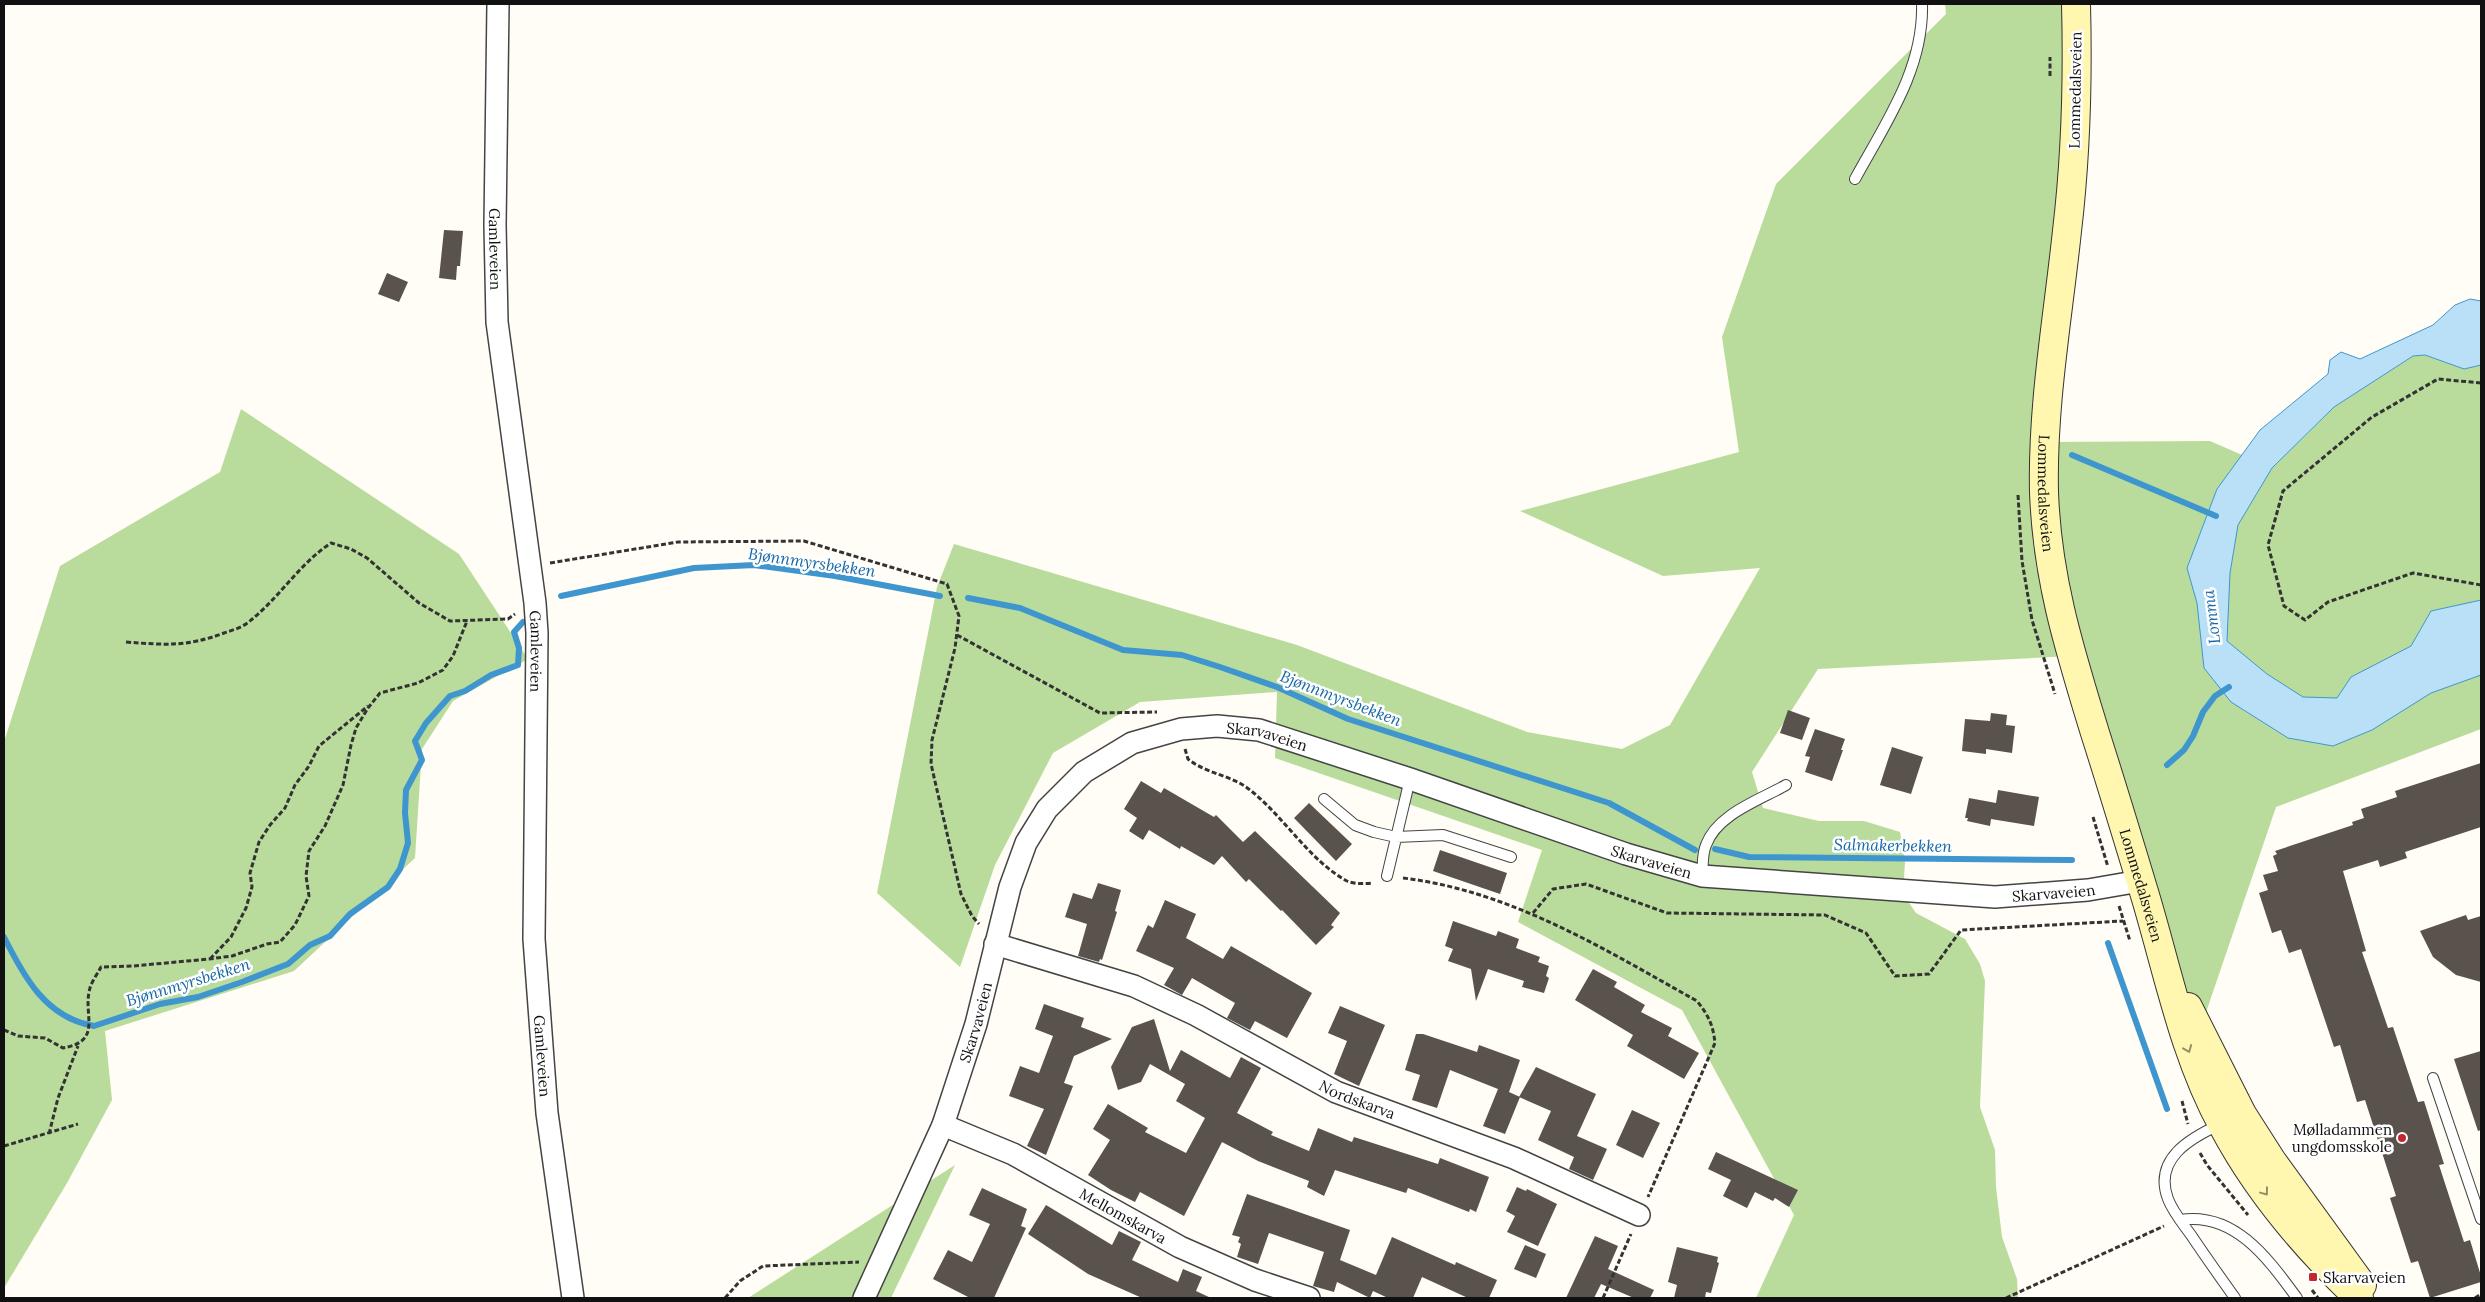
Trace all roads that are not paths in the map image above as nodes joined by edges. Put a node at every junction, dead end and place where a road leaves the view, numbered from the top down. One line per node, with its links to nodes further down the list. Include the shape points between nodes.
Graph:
1 (498, 4): 20 (street, Gamleveien, via 497,322 535,603 534,939 547,1112)
2 (1922, 4): 4 (lane, via 1919,44 1908,82)
3 (2076, 4): 12 (main road, Lommedalsveien, via 2074,164 2044,442 2047,544 2059,614)
4 (1855, 179)
5 (1410, 779): 8 (lane); 11 (street, Skarvaveien, via 1626,854); 13 (street, Skarvaveien, via 1259,730 1217,726 1181,729 1132,743 1084,772 1047,809 1026,843)
6 (1786, 785): 11 (lane, via 1736,812 1711,834 1705,846)
7 (1324, 799): 8 (lane, via 1355,825)
8 (1396, 837): 9 (lane, via 1442,834); 10 (lane)
9 (1510, 857)
10 (1387, 876)
11 (1702, 876): 12 (street, Skarvaveien, via 1995,897 2096,889)
12 (2140, 881): 15 (main road, Lommedalsveien, via 2167,968)
13 (995, 944): 16 (street, Skarvaveien, via 976,1024); 17 (street, Nordskarva, via 1134,986 1196,1015 1336,1092 1514,1158)
14 (2433, 1078): 18 (lane)
15 (2232, 1119): 19 (lane, via 2192,1138 2170,1160 2164,1178 2168,1200); 25 (main road, Lommedalsveien, one-way to 25, via 2240,1157 2332,1273); 26 (main road, Lommedalsveien, via 2272,1162)
16 (943, 1125): 21 (street, Skarvaveien); 22 (street, Mellomskarva, via 1013,1154 1180,1247 1255,1280)
17 (1639, 1215)
18 (2481, 1219)
19 (2180, 1220): 23 (lane); 24 (lane, via 2205,1219 2246,1240 2266,1255)
20 (573, 1298)
21 (865, 1298)
22 (1309, 1298)
23 (2235, 1298)
24 (2297, 1298)
25 (2359, 1298)
26 (2371, 1298)

